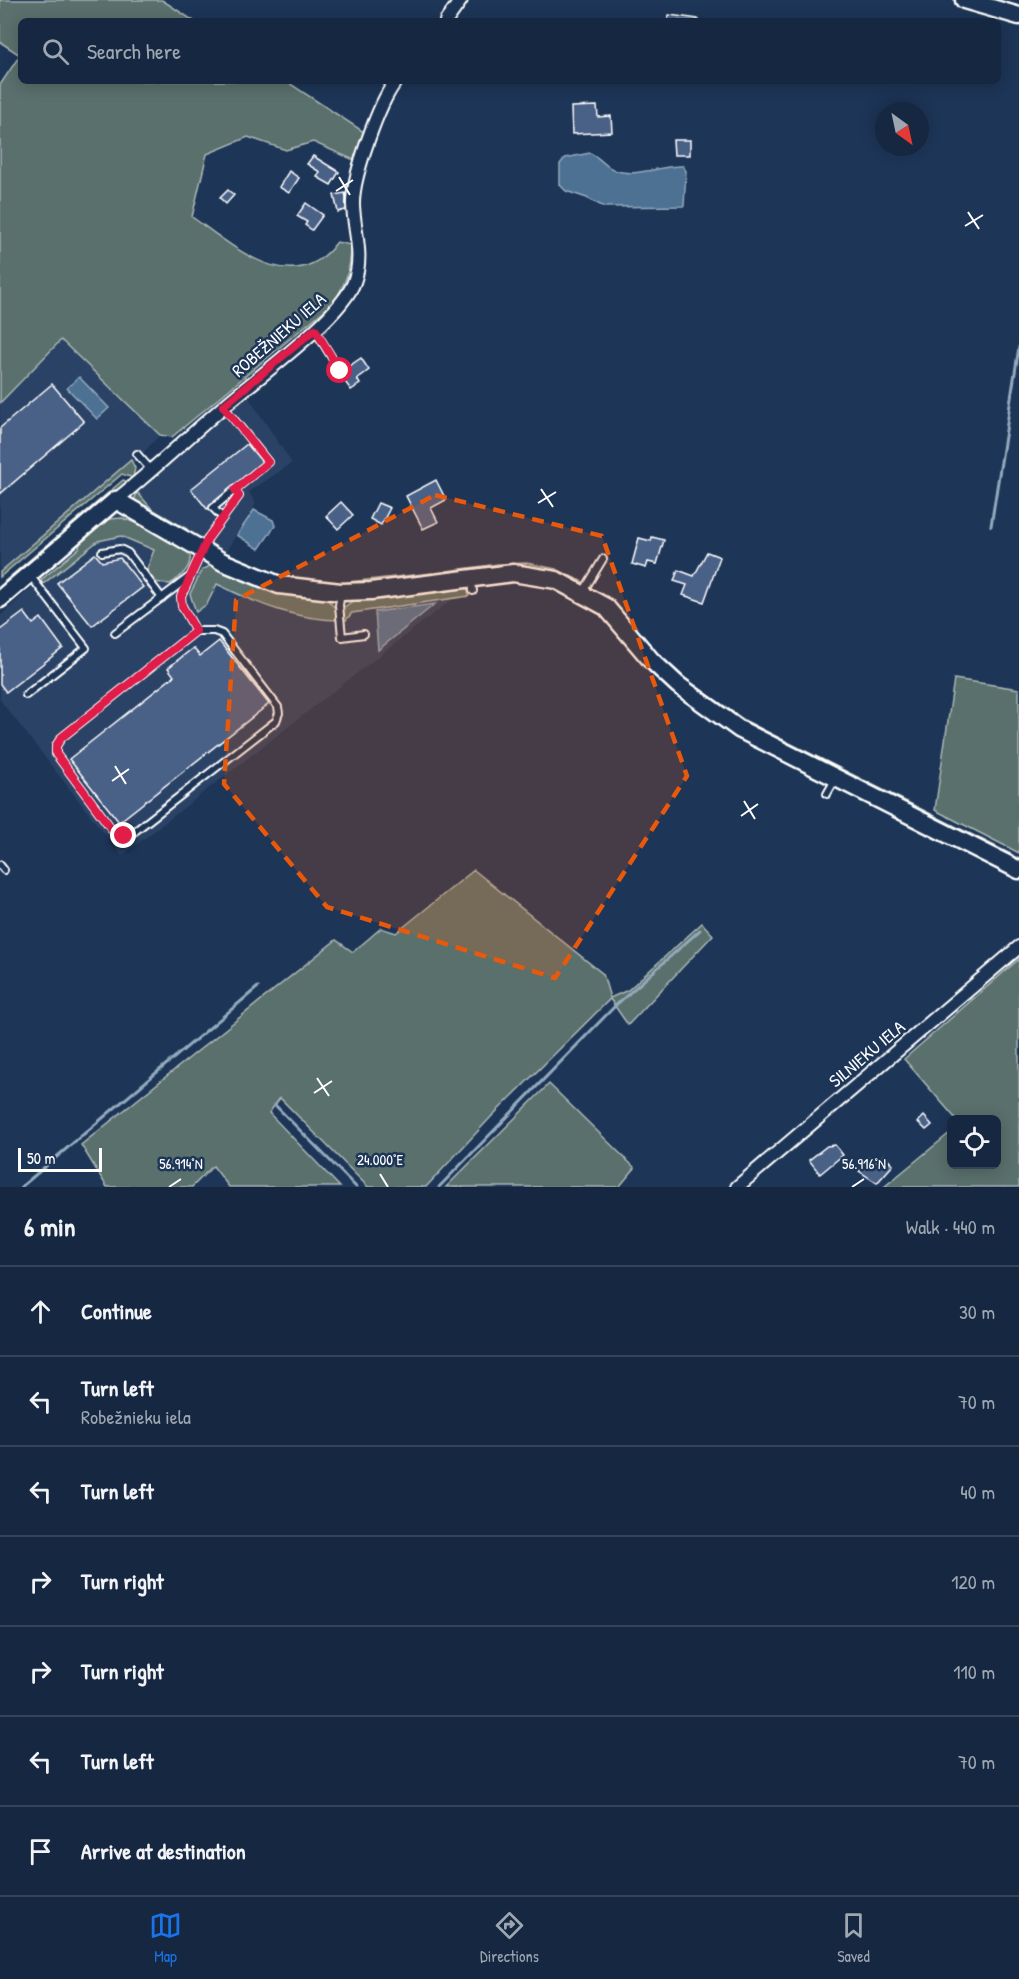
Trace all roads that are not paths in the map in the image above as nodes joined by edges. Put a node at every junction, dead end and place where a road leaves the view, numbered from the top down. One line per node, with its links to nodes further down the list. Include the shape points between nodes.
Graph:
1 (461, 0): 4 (street)
2 (964, 0): 3 (street)
3 (1019, 16)
4 (448, 18)
5 (394, 84): 6 (street, ROBEŽNIEKU IELA, via 370,136 355,188 359,248 355,281 347,297)
6 (315, 329): 7 (lane); 8 (street, ROBEŽNIEKU IELA)
7 (340, 371)
8 (223, 406): 10 (street, ROBEŽNIEKU IELA); 11 (lane, via 268,462)
9 (137, 454): 10 (lane)
10 (151, 470): 12 (street, ROBEŽNIEKU IELA)
11 (235, 490): 13 (lane, via 239,496); 13 (lane, via 213,508)
12 (116, 500): 14 (street); 17 (street)
13 (222, 517): 14 (lane)
14 (204, 551): 18 (lane); 19 (street, via 279,585)
15 (102, 552): 22 (lane, via 120,549 128,553)
16 (603, 559): 20 (lane)
17 (29, 574): 21 (street); 26 (lane, via 86,648)
18 (191, 575): 22 (lane); 23 (lane, via 181,597)
19 (341, 592): 20 (street, via 473,584 513,573 535,574); 25 (lane, via 342,637)
20 (583, 592): 27 (street, via 606,607 651,660 693,697 740,729)
21 (1, 596)
22 (162, 598): 24 (lane)
23 (196, 631): 23 (lane, via 222,634 279,713 276,721 124,836 114,832 56,754 56,746 61,738)
24 (115, 633)
25 (364, 634)
26 (26, 695)
27 (836, 778): 28 (lane); 29 (street)
28 (827, 794)
29 (1018, 868)
30 (1019, 947): 31 (street, SILNIEKU IELA)
31 (737, 1187)

